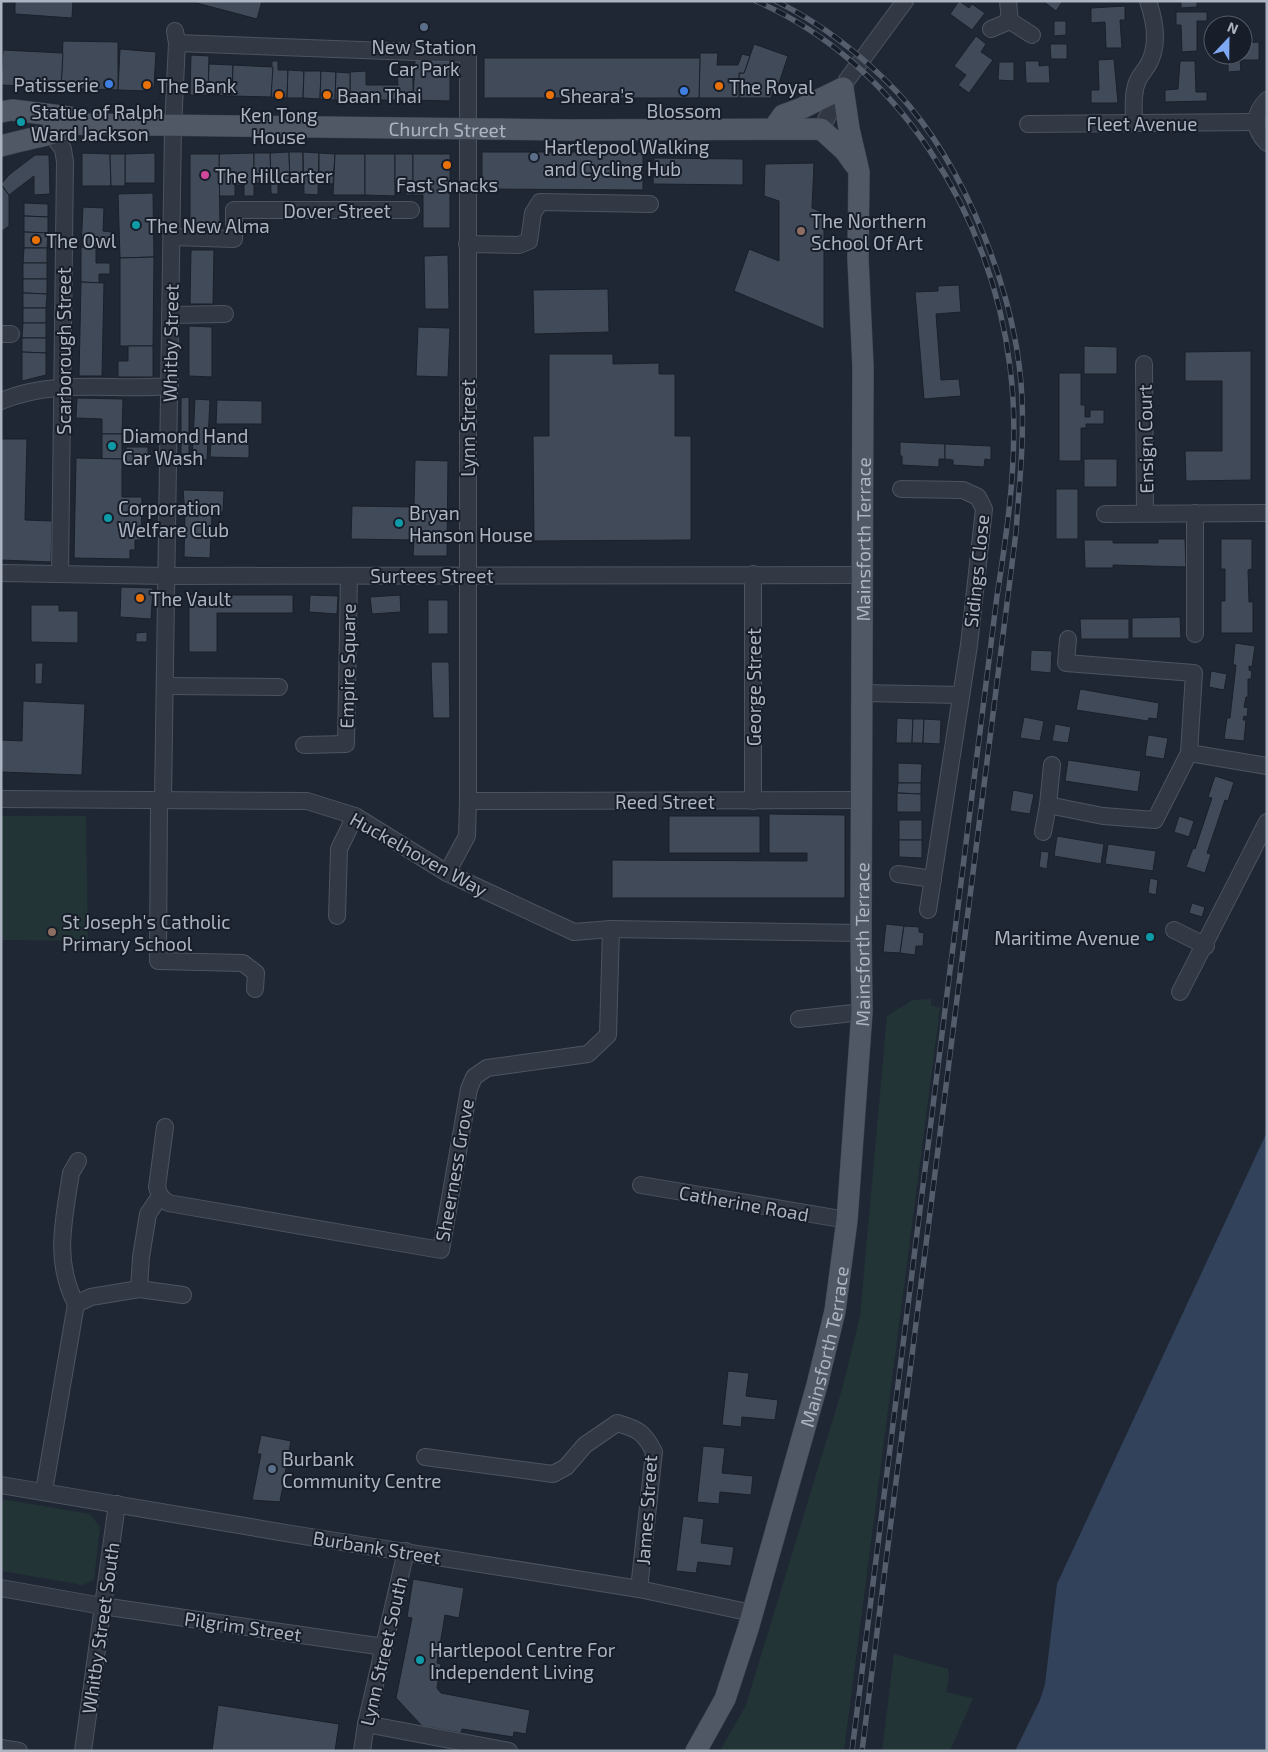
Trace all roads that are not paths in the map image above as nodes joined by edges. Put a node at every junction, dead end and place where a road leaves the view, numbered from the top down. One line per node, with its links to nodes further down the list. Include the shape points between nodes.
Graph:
1 (905, 1): 8 (street)
2 (1008, 1): 4 (street)
3 (1148, 1): 13 (street, via 1154,19 1155,41 1150,62 1138,79)
4 (1010, 21): 5 (street); 6 (street)
5 (991, 29)
6 (1032, 35)
7 (176, 37): 16 (street, Whitby Street); 17 (street, Lynn Street, via 468,54)
8 (843, 88): 18 (main road, via 783,115); 19 (street); 23 (main road, Mainsforth Terrace, via 848,129)
9 (1267, 100): 12 (street, via 1257,114)
10 (1, 112): 14 (main road, Church Street, via 12,110 69,117)
11 (1, 122): 22 (main road, Church Street, via 5,132)
12 (1256, 122): 13 (street, Fleet Avenue); 21 (street, via 1257,130)
13 (1134, 123): 15 (street, Fleet Avenue)
14 (74, 124): 16 (main road, Church Street); 20 (main road, Church Street, via 67,130)
15 (1028, 124)
16 (172, 126): 17 (main road, Church Street); 26 (street, Whitby Street)
17 (468, 128): 18 (main road, Church Street); 27 (street, Lynn Street)
18 (774, 128): 19 (main road, Church Street)
19 (821, 129): 23 (main road, via 845,151)
20 (50, 132): 22 (main road, Church Street); 31 (street, Scarborough Street, via 64,148)
21 (1267, 143)
22 (1, 146)
23 (859, 172): 43 (main road, Mainsforth Terrace, via 858,259 863,367)
24 (650, 204): 27 (street, via 540,202 534,213 529,241 519,245)
25 (411, 210): 26 (street, Dover Street, via 234,210 234,239)
26 (172, 237): 28 (street, Whitby Street)
27 (467, 244): 42 (street, Lynn Street)
28 (170, 314): 29 (street); 32 (street, Whitby Street)
29 (225, 314)
30 (1144, 364): 35 (street, Ensign Court)
31 (64, 386): 32 (street); 33 (street); 40 (street, Scarborough Street)
32 (170, 386): 44 (street, Whitby Street)
33 (1, 401)
34 (901, 489): 51 (street, Sidings Close, via 963,490 978,497 984,509)
35 (1145, 513): 36 (street, Ensign Court); 38 (street, Ensign Court)
36 (1195, 513): 37 (street, Ensign Court); 46 (street)
37 (1267, 513)
38 (1105, 514)
39 (1, 573): 40 (street, Surtees Street)
40 (60, 574): 44 (street, Surtees Street)
41 (753, 574): 42 (street, Surtees Street); 43 (street, Surtees Street); 60 (street, George Street)
42 (467, 575): 45 (street, Surtees Street); 59 (street, Lynn Street)
43 (862, 575): 50 (main road, Mainsforth Terrace)
44 (167, 576): 45 (street, Surtees Street); 48 (street, Whitby Street)
45 (349, 576): 52 (street, Empire Square, via 346,744)
46 (1195, 634)
47 (1068, 639): 53 (street, via 1066,663 1194,673)
48 (165, 686): 49 (street); 57 (street, Whitby Street)
49 (279, 687)
50 (862, 693): 51 (street); 58 (main road, Mainsforth Terrace)
51 (961, 695): 67 (street, Sidings Close)
52 (304, 745)
53 (1188, 753): 55 (street); 61 (street, via 1155,820 1104,816)
54 (1052, 765): 61 (street)
55 (1267, 766)
56 (1, 799): 57 (street, Huckelhoven Way)
57 (161, 800): 62 (street, Huckelhoven Way, via 307,801); 74 (street, Whitby Street, via 158,961 243,963 256,973)
58 (862, 800): 60 (street, Reed Street); 72 (main road, Mainsforth Terrace)
59 (468, 801): 60 (street, Reed Street); 65 (street, Lynn Street, via 467,836)
60 (753, 801)
61 (1048, 805): 64 (street)
62 (355, 816): 65 (street, Huckelhoven Way); 69 (street, via 339,849)
63 (1267, 822): 73 (street)
64 (1043, 832)
65 (447, 873): 70 (street, Huckelhoven Way, via 574,932)
66 (898, 874): 67 (street)
67 (933, 879): 68 (street, Sidings Close)
68 (928, 910)
69 (337, 916)
70 (611, 929): 72 (street, Huckelhoven Way); 81 (street, Sheerness Grove, via 608,1036 588,1054 487,1068 474,1077 469,1089 441,1250 168,1203)
71 (1174, 930): 73 (street)
72 (861, 933): 76 (main road, Mainsforth Terrace)
73 (1206, 946): 75 (street)
74 (255, 989)
75 (1180, 992)
76 (862, 1012): 77 (street); 82 (main road, Mainsforth Terrace)
77 (799, 1019)
78 (165, 1127): 81 (street, via 157,1187)
79 (78, 1161): 85 (street, via 71,1173 61,1260 66,1285)
80 (641, 1185): 82 (street, Catherine Road)
81 (160, 1196): 83 (street, via 148,1214)
82 (847, 1220): 94 (main road, Mainsforth Terrace, via 835,1311 820,1376)
83 (139, 1289): 84 (street); 85 (street, via 91,1297)
84 (183, 1295)
85 (76, 1304): 88 (street)
86 (426, 1457): 92 (street, James Street, via 553,1474 566,1467 585,1445 617,1423 634,1428 647,1438 654,1452)
87 (1, 1485): 88 (street, Burbank Street)
88 (44, 1492): 89 (street, Burbank Street)
89 (117, 1504): 90 (street, Burbank Street); 93 (street, Whitby Street South)
90 (406, 1551): 92 (street, Burbank Street); 95 (street, Lynn Street South)
91 (1, 1588): 93 (street, Pilgrim Street)
92 (639, 1589): 94 (street, Burbank Street)
93 (102, 1606): 95 (street, Pilgrim Street); 99 (street, Whitby Street South)
94 (752, 1614): 102 (main road, Mainsforth Terrace, via 725,1699)
95 (384, 1647): 96 (street, Lynn Street South)
96 (366, 1724): 100 (street, Lynn Street South); 101 (street)
97 (1, 1748): 98 (street)
98 (19, 1751)
99 (83, 1751)
100 (362, 1751)
101 (509, 1751)
102 (696, 1751)

